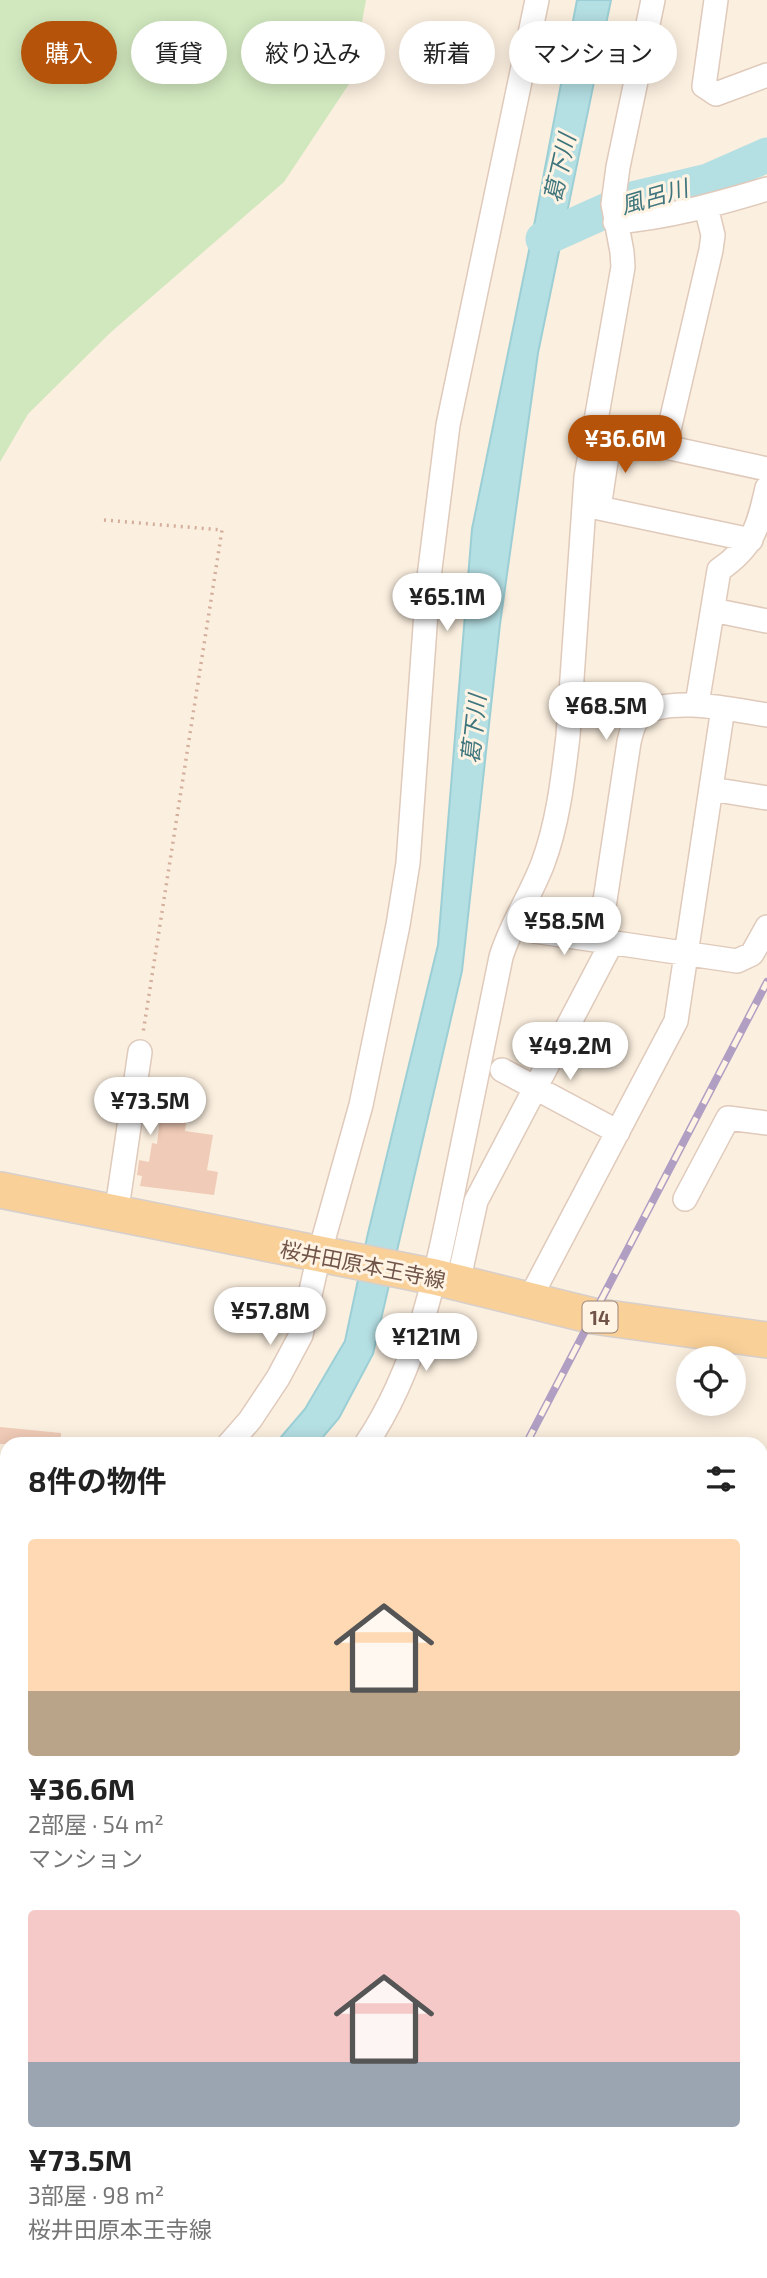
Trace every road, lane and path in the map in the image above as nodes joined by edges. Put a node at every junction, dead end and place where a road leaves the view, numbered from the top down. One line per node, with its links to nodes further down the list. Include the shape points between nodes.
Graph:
1 (537, 0): 32 (street, via 449,425 429,573 408,863 398,925 361,1105)
2 (653, 0): 7 (street, via 618,167)
3 (716, 0): 4 (street, via 704,86 716,94)
4 (767, 75)
5 (767, 189): 6 (street)
6 (706, 207): 7 (street); 8 (street, via 713,235 711,250)
7 (615, 222): 33 (street, via 623,267 586,477 564,774 544,861 501,957)
8 (665, 447): 9 (street); 12 (street, via 610,435 599,508)
9 (767, 468)
10 (767, 488): 12 (street)
11 (104, 520): 24 (path, via 222,530)
12 (757, 539): 13 (street, via 719,570)
13 (713, 610): 14 (street); 15 (street)
14 (767, 621)
15 (697, 704): 16 (street); 22 (street, via 648,712 637,718 632,729)
16 (723, 708): 17 (street); 18 (street)
17 (767, 715)
18 (711, 789): 19 (street); 23 (street)
19 (767, 798)
20 (767, 927): 23 (street, via 752,954 737,961)
21 (534, 931): 22 (street)
22 (606, 941): 23 (street); 26 (street)
23 (687, 953): 28 (street, via 677,1021)
24 (140, 1052): 31 (street)
25 (502, 1070): 26 (street)
26 (536, 1088): 28 (street); 33 (street, via 476,1201)
27 (767, 1123): 30 (street, via 729,1118)
28 (618, 1132): 34 (street)
29 (0, 1190): 31 (main road, 桜井田原本王寺線 / 14)
30 (685, 1199)
31 (116, 1215): 32 (main road, 桜井田原本王寺線 / 14)
32 (319, 1255): 33 (main road, 桜井田原本王寺線 / 14); 36 (street, via 301,1335 278,1378)
33 (447, 1280): 34 (main road, 桜井田原本王寺線 / 14); 37 (street, via 385,1416)
34 (529, 1300): 35 (main road, 桜井田原本王寺線 / 14, via 593,1316)
35 (767, 1340)
36 (235, 1437)
37 (371, 1437)

